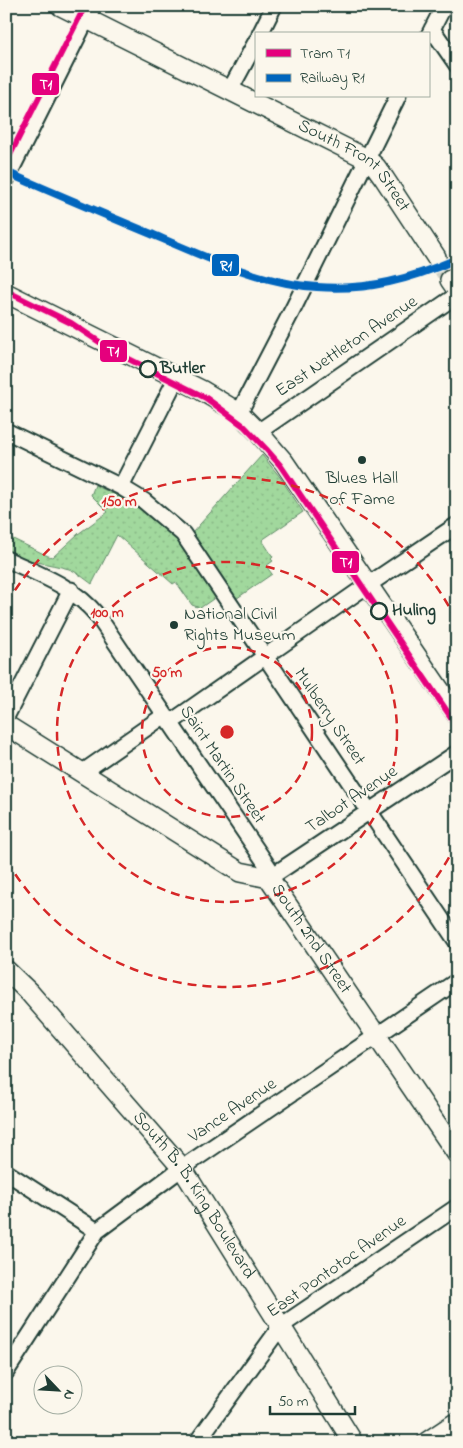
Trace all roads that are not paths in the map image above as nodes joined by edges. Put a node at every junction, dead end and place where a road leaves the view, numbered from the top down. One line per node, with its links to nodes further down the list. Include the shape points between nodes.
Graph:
1 (61, 6): 4 (main road, South Front Street)
2 (274, 6): 5 (street)
3 (444, 6): 6 (street)
4 (90, 12): 9 (main road, South Front Street); 12 (street)
5 (261, 32)
6 (431, 32): 8 (street)
7 (255, 44): 9 (street)
8 (457, 65)
9 (230, 90): 13 (main road, South Front Street)
10 (397, 98): 13 (street)
11 (6, 140): 12 (street)
12 (22, 147): 14 (street)
13 (367, 159): 15 (main road, South Front Street, via 376,166); 19 (street)
14 (6, 180)
15 (436, 257)
16 (455, 288): 21 (street, East Nettleton Avenue)
17 (6, 293): 18 (main road)
18 (177, 377): 19 (main road); 22 (street)
19 (239, 413): 21 (main road)
20 (6, 431): 22 (street, Mulberry Street)
21 (258, 432): 25 (main road, via 284,462)
22 (121, 487): 27 (street, Mulberry Street, via 144,501 183,534)
23 (457, 526): 25 (street)
24 (6, 559): 26 (street, Saint Martin Street)
25 (368, 585): 27 (street); 28 (main road)
26 (71, 590): 29 (street); 30 (street, Saint Martin Street, via 98,615)
27 (266, 657): 30 (street); 34 (street, Mulberry Street)
28 (457, 715)
29 (6, 717)
30 (167, 719): 33 (street); 35 (street, Saint Martin Street, via 269,868)
31 (6, 725): 33 (main road, South 2nd Street)
32 (457, 753): 34 (street, Talbot Avenue)
33 (83, 772): 35 (main road, South 2nd Street, via 240,872)
34 (369, 810): 35 (street, Talbot Avenue); 36 (street, Mulberry Street)
35 (269, 878): 39 (main road, South 2nd Street)
36 (457, 942)
37 (6, 970): 41 (main road, South B. B. King Boulevard, via 29,992)
38 (457, 981): 39 (street, Vance Avenue)
39 (376, 1036): 40 (main road, South 2nd Street); 41 (street, Vance Avenue)
40 (457, 1154)
41 (182, 1168): 44 (street, Vance Avenue); 45 (main road, South B. B. King Boulevard)
42 (6, 1172): 44 (street)
43 (457, 1207): 45 (street, East Pontotoc Avenue)
44 (97, 1231): 46 (street, Vance Avenue)
45 (281, 1326): 49 (street, East Pontotoc Avenue); 50 (main road, South B. B. King Boulevard)
46 (10, 1357): 47 (street, Vance Avenue)
47 (6, 1372)
48 (457, 1422): 51 (main road)
49 (197, 1442)
50 (353, 1442)
51 (427, 1442)

